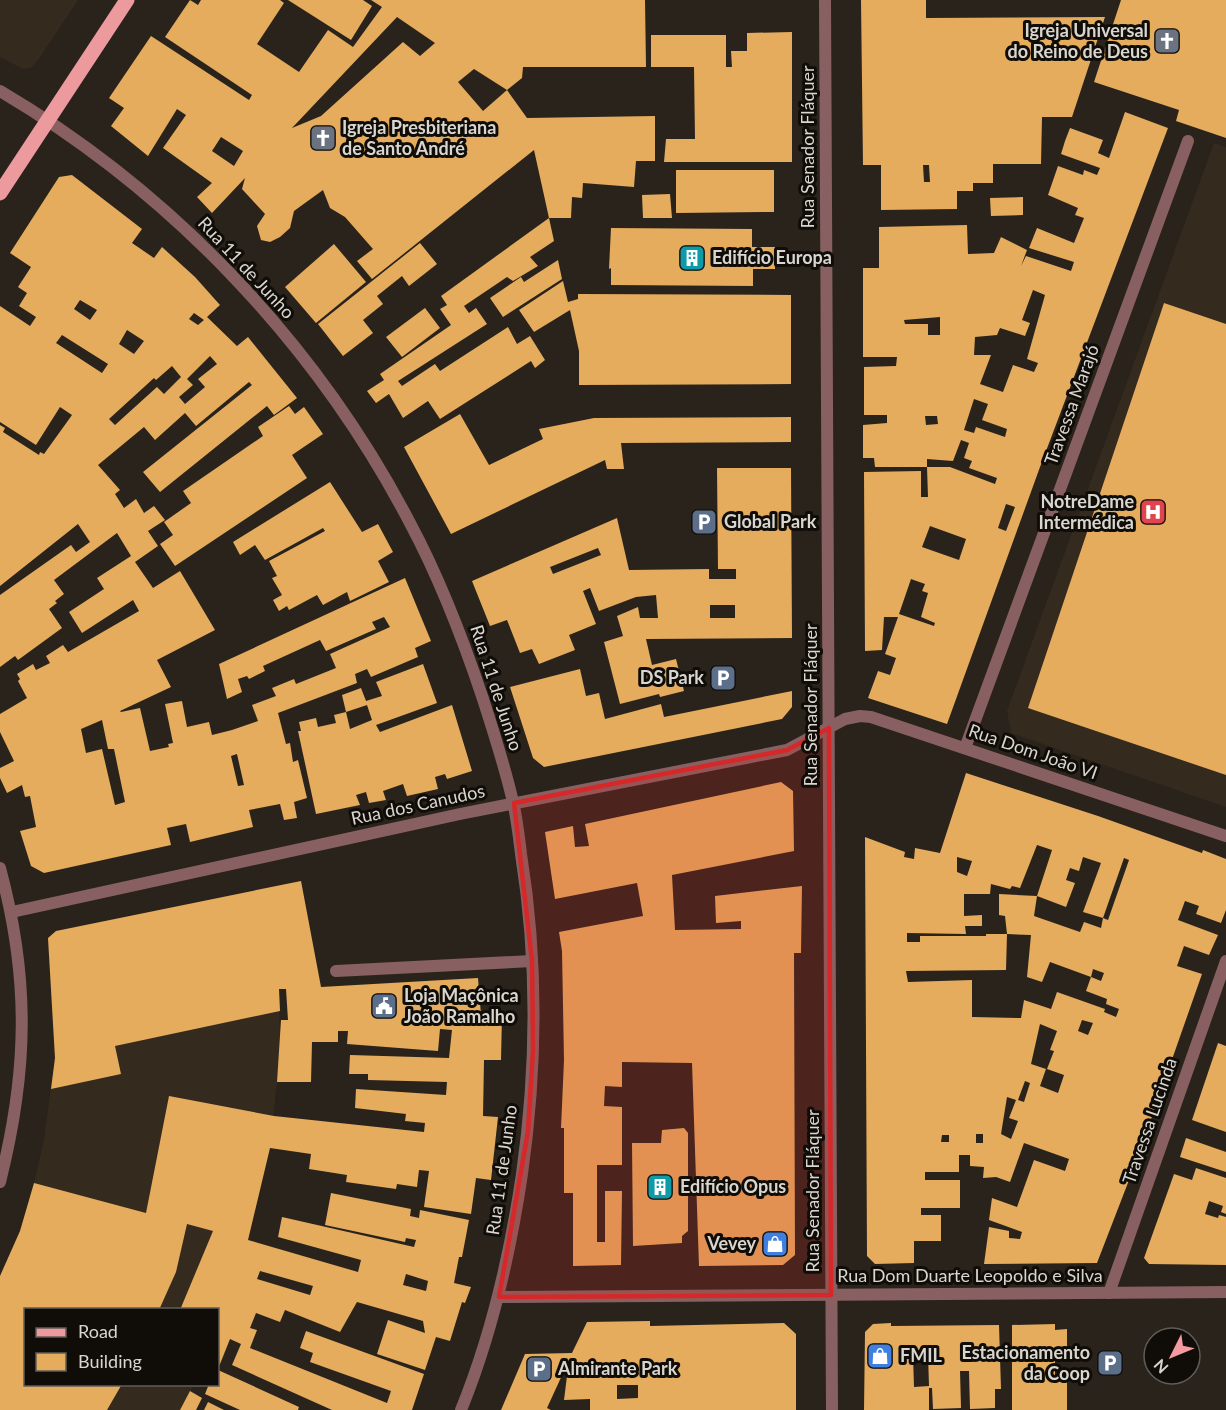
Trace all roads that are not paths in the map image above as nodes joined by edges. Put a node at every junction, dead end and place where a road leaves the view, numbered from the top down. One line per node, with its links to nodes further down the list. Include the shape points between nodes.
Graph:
1 (127, 0): 4 (main road)
2 (825, 0): 7 (street, Rua Senador Fláquer)
3 (0, 91): 4 (street, Rua 11 de Junho)
4 (48, 121): 6 (main road); 9 (street, Rua 11 de Junho, via 180,224 225,268 308,363 345,414 405,514 438,580 466,650)
5 (1188, 141): 8 (street, Travessa Marajó)
6 (0, 193)
7 (829, 728): 8 (street, Rua Dom João VI, via 860,716 871,717); 9 (street, Rua dos Canudos, via 787,750); 19 (street, Rua Senador Fláquer)
8 (965, 748): 10 (street, Rua Dom João VI)
9 (514, 803): 12 (street, Rua dos Canudos); 13 (street, Rua 11 de Junho)
10 (1226, 836)
11 (0, 868): 12 (street)
12 (12, 912): 16 (street, via 19,957 22,1049 18,1095)
13 (532, 961): 15 (street); 20 (street, Rua 11 de Junho, via 533,1049 528,1131)
14 (1226, 961): 18 (street, Travessa Lucinda)
15 (336, 971)
16 (0, 1182)
17 (1226, 1292): 18 (street, Rua Dom Duarte Leopoldo e Silva)
18 (1108, 1293): 19 (street, Rua Dom Duarte Leopoldo e Silva)
19 (831, 1294): 20 (street, Rua Dom Duarte Leopoldo e Silva); 22 (street, Rua Senador Fláquer)
20 (499, 1297): 21 (street, Rua 11 de Junho)
21 (461, 1410)
22 (832, 1410)

